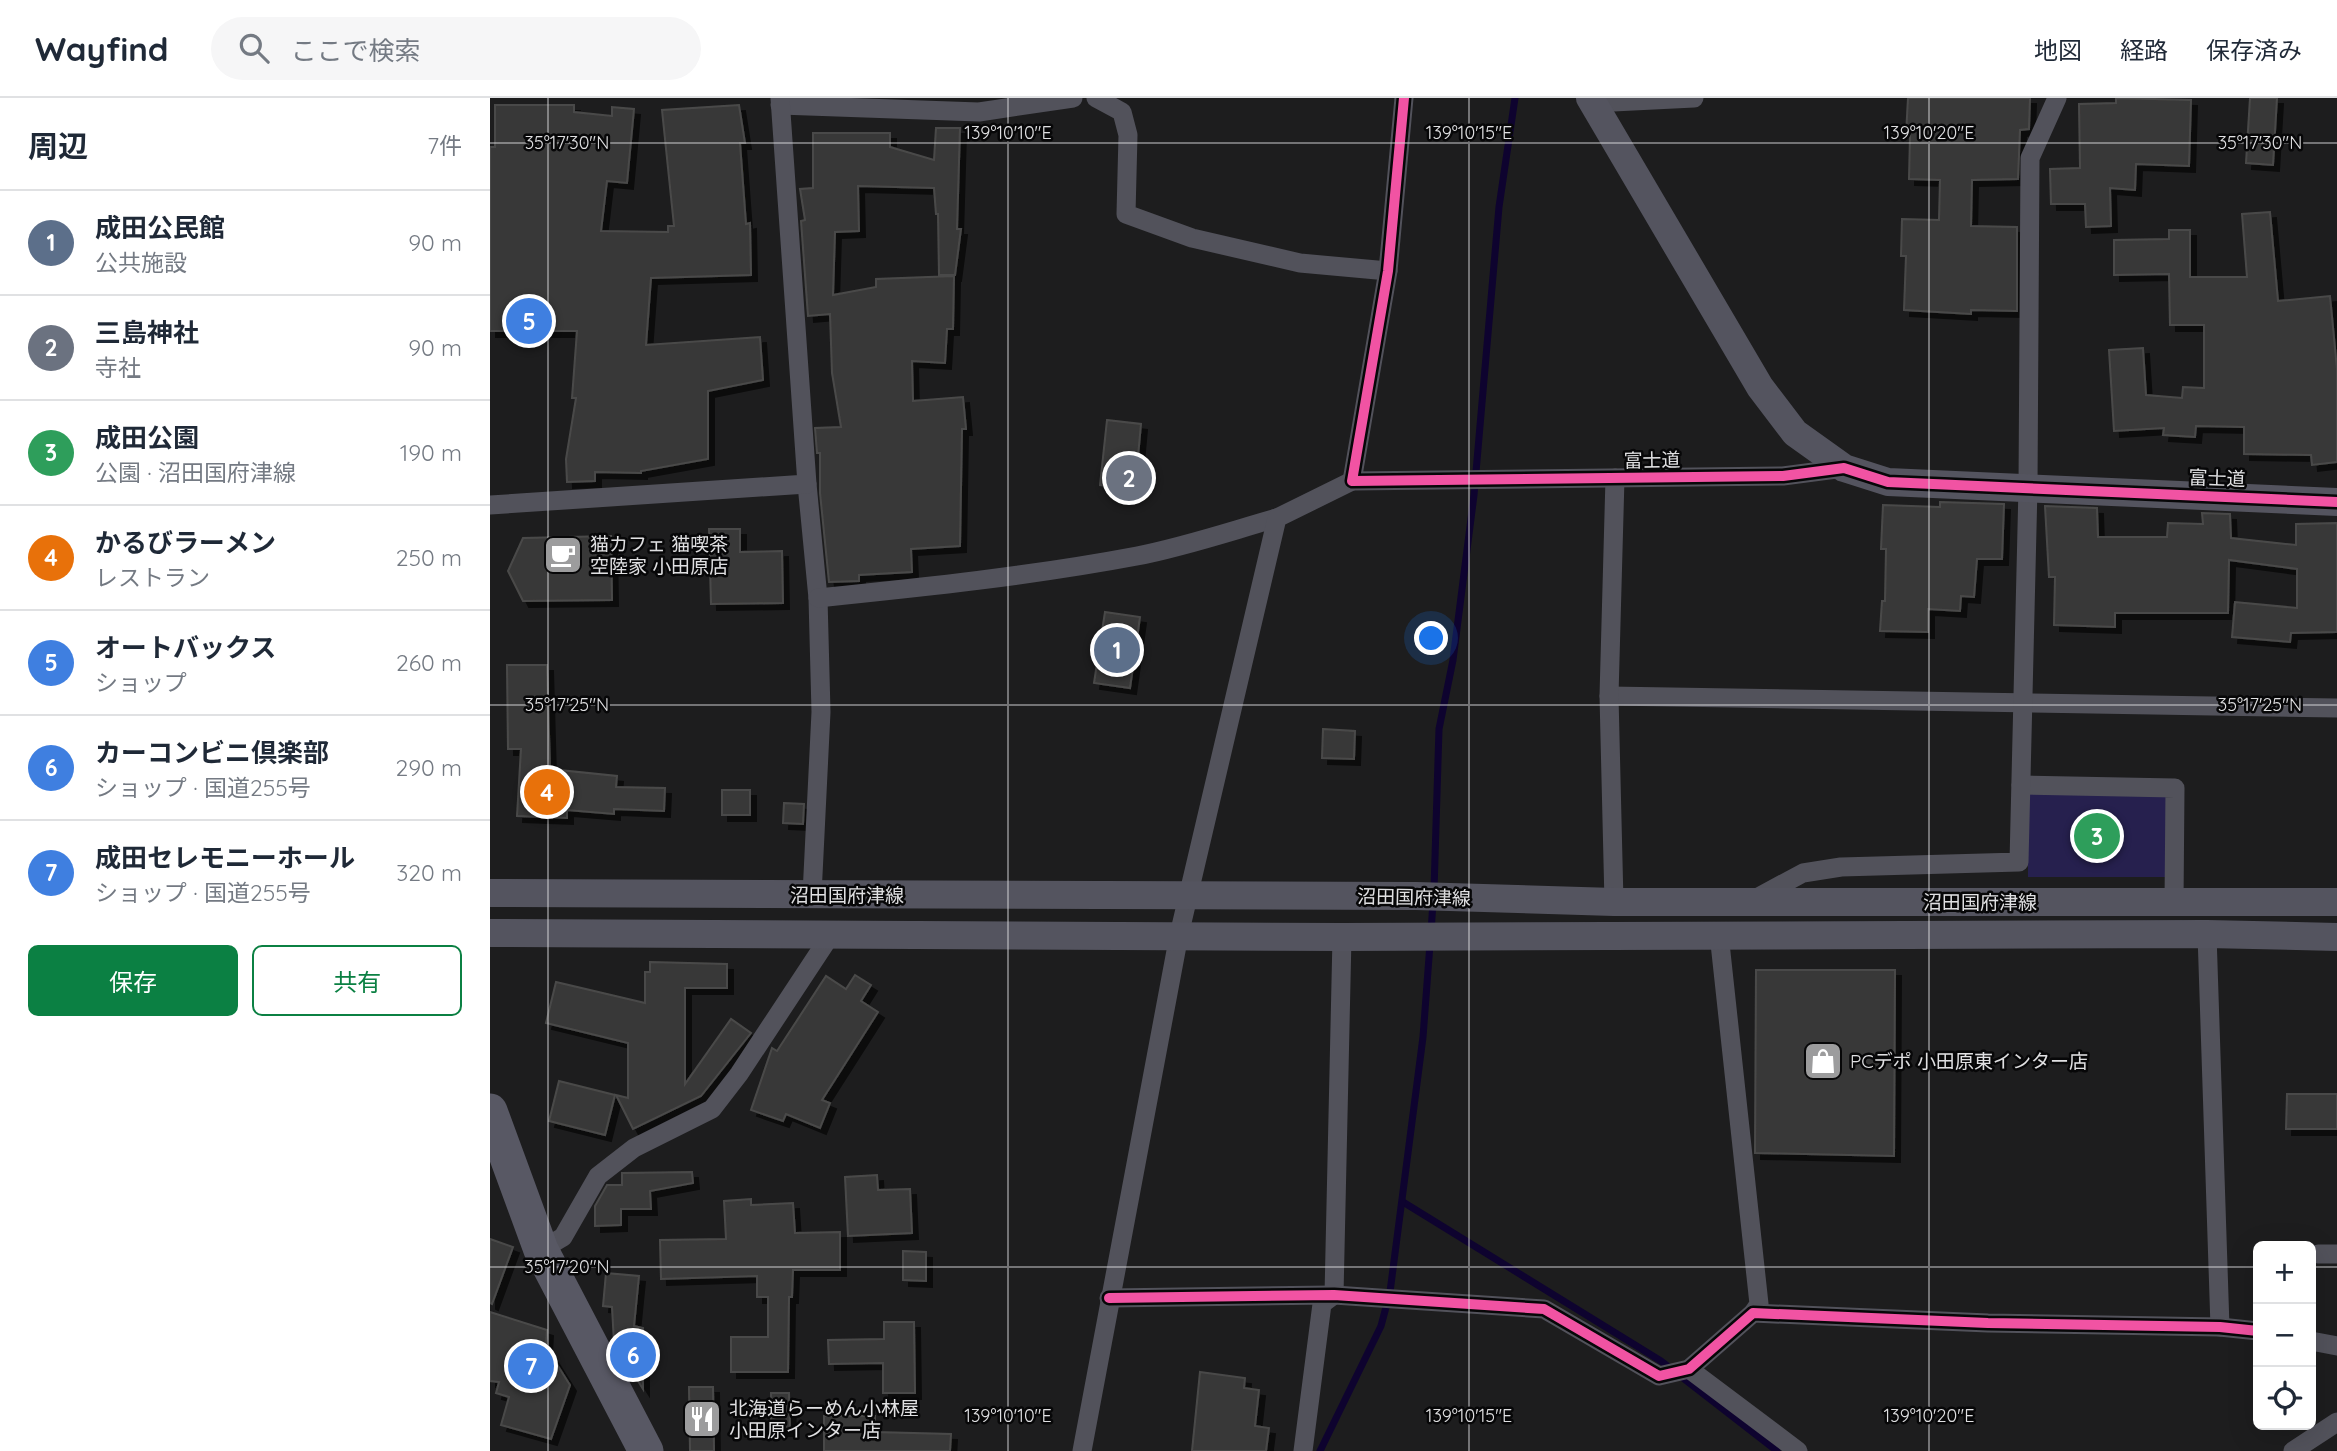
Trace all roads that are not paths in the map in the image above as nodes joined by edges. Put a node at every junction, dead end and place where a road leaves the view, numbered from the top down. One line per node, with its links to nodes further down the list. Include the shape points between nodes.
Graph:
1 (1073, 98): 7 (street, via 979,112)
2 (1096, 98): 8 (street, via 1122,112 1128,135 1126,214 1192,239 1300,263)
3 (1404, 98): 8 (street)
4 (1694, 98): 6 (street)
5 (2057, 98): 13 (street, via 2030,158)
6 (1591, 101): 9 (main road, via 1760,387 1795,433)
7 (780, 102): 12 (street)
8 (1388, 271): 11 (street)
9 (1844, 468): 10 (street, 富士道, via 1783,476); 13 (main road, 富士道, via 1888,481)
10 (1615, 478): 11 (street, 富士道); 18 (street)
11 (1352, 481): 16 (street)
12 (807, 484): 15 (street); 17 (street)
13 (2028, 487): 14 (main road, 富士道); 19 (street)
14 (2337, 502)
15 (490, 505)
16 (1277, 518): 17 (street, via 1102,562 995,580); 24 (street)
17 (818, 598): 23 (street, via 821,712)
18 (1609, 696): 19 (street); 26 (street)
19 (2023, 703): 20 (street); 21 (street)
20 (2337, 708)
21 (2021, 785): 25 (street, via 2019,862 1841,866 1803,873); 28 (street, via 2175,788)
22 (490, 893): 23 (main road, 沼田国府津線)
23 (811, 895): 24 (main road, 沼田国府津線)
24 (1190, 897): 26 (main road, 沼田国府津線, via 1416,896); 33 (street)
25 (1750, 901): 26 (main road, 沼田国府津線); 28 (main road, 沼田国府津線)
26 (1614, 902)
27 (2337, 902): 28 (main road, 沼田国府津線)
28 (2174, 903)
29 (490, 933): 30 (main road, 沼田国府津線)
30 (832, 933): 33 (main road, 沼田国府津線); 37 (street, via 712,1109 635,1148 598,1176 563,1237)
31 (1719, 934): 32 (main road, 沼田国府津線); 34 (main road, 沼田国府津線); 40 (street, via 1759,1304)
32 (2207, 934): 35 (main road, 沼田国府津線); 41 (street)
33 (1179, 935): 34 (main road, 沼田国府津線); 39 (street)
34 (1342, 937): 38 (street)
35 (2337, 937)
36 (490, 1111): 37 (highway)
37 (541, 1250): 47 (highway)
38 (1334, 1295): 39 (street); 45 (street, via 1544,1309 1659,1376); 49 (street, via 1322,1304)
39 (1109, 1298): 48 (street)
40 (1753, 1313): 41 (street, via 1988,1324); 45 (street)
41 (2220, 1327): 42 (street)
42 (2253, 1330)
43 (2316, 1342): 44 (street)
44 (2337, 1346)
45 (1689, 1369): 50 (street)
46 (2337, 1422): 51 (street)
47 (646, 1451)
48 (1082, 1451)
49 (1303, 1451)
50 (1798, 1451)
51 (2293, 1451)

